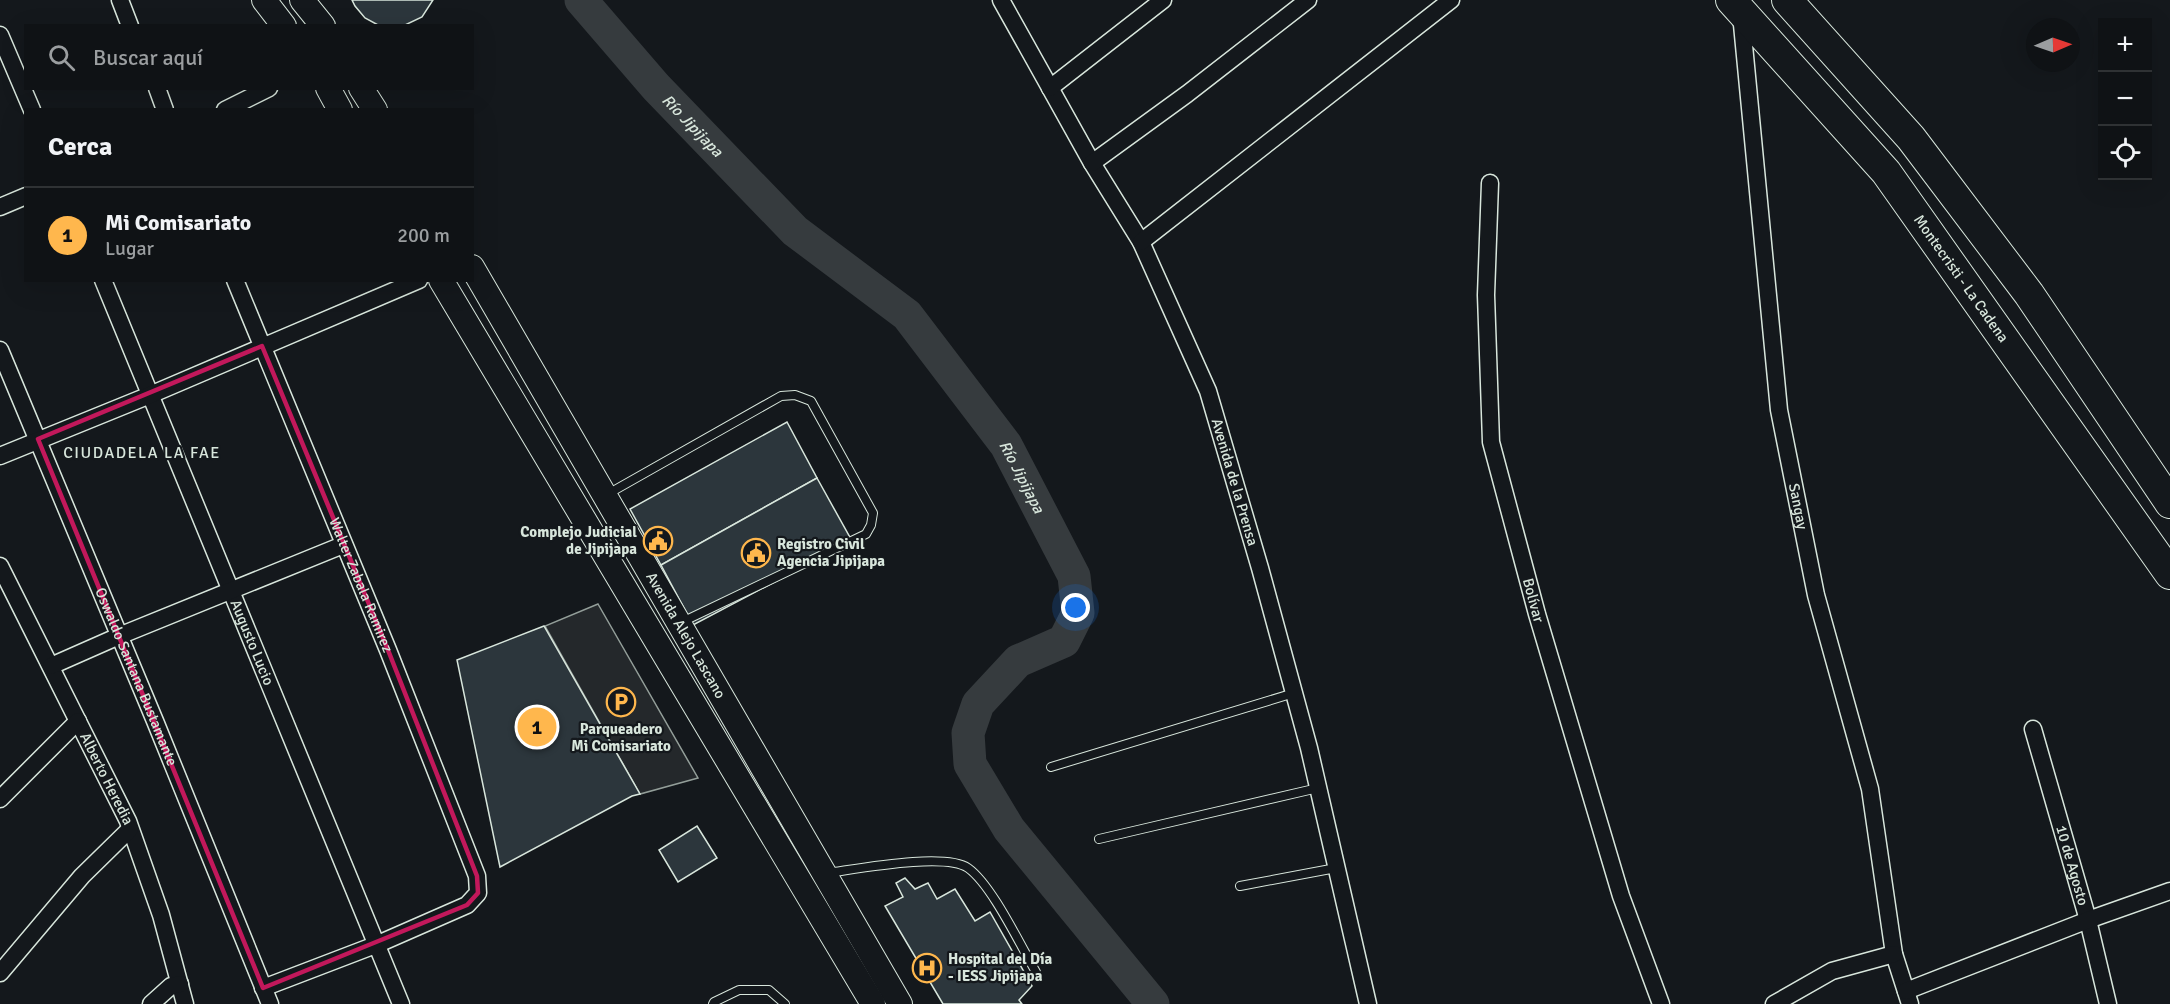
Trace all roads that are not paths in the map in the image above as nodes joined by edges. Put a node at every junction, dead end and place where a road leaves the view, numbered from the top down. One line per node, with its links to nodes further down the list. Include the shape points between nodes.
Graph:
1 (120, 0): 10 (street)
2 (264, 0): 11 (main road)
3 (302, 0): 12 (main road)
4 (1163, 0): 14 (street)
5 (1308, 0): 24 (street)
6 (1451, 0): 28 (street)
7 (1787, 0): 40 (highway, via 1911,138 2029,294)
8 (1003, 1): 14 (street, Avenida de la Prensa)
9 (1737, 3): 43 (highway, Montecristi - La Cadena, via 1886,172); 62 (street, Sangay, via 1779,410 1816,595 1870,789)
10 (129, 24)
11 (282, 24)
12 (320, 24)
13 (0, 35): 19 (street)
14 (1050, 88): 24 (street, Avenida de la Prensa)
15 (158, 90): 20 (street)
16 (264, 90): 21 (street)
17 (329, 90): 22 (main road)
18 (362, 90): 23 (main road)
19 (31, 108)
20 (164, 108)
21 (229, 108)
22 (339, 108)
23 (374, 108)
24 (1092, 163): 28 (street, Avenida de la Prensa)
25 (1490, 183): 77 (street, Bolívar, via 1486,295 1491,441 1537,615 1614,874)
26 (24, 197): 27 (street)
27 (0, 207)
28 (1141, 242): 48 (street, Avenida de la Prensa, via 1208,392)
29 (474, 270): 39 (main road, Avenida Alejo Lascano)
30 (104, 282): 36 (street, Augusto Lucio)
31 (236, 282): 34 (street, Walter Zabala Ramirez)
32 (414, 282): 34 (street)
33 (442, 282): 74 (main road, Avenida Alejo Lascano)
34 (262, 346): 36 (street); 41 (street, Walter Zabala Ramirez)
35 (0, 350): 37 (street, Oswaldo Santana Bustamante)
36 (150, 395): 37 (street); 44 (street, Augusto Lucio)
37 (38, 439): 38 (street); 46 (street, Oswaldo Santana Bustamante)
38 (0, 456)
39 (604, 497): 45 (main road, Avenida Alejo Lascano); 45 (lane, via 781,396 795,395 811,401 873,513 866,534)
40 (2170, 503)
41 (343, 545): 44 (street); 61 (street, Walter Zabala Ramirez, via 477,876 478,893 467,905)
42 (0, 568): 47 (street, Alberto Heredia)
43 (2170, 574)
44 (231, 590): 46 (street); 61 (street, Augusto Lucio)
45 (679, 624): 57 (main road, Avenida Alejo Lascano)
46 (118, 636): 47 (street); 66 (street, Oswaldo Santana Bustamante)
47 (51, 666): 49 (street, Alberto Heredia)
48 (1294, 693): 51 (lane); 52 (street, Avenida de la Prensa)
49 (78, 721): 53 (street); 54 (street, Alberto Heredia)
50 (2033, 729): 60 (street, 10 de Agosto)
51 (1051, 767)
52 (1318, 788): 55 (lane); 56 (street, Avenida de la Prensa)
53 (0, 800)
54 (130, 829): 64 (street, via 82,876); 65 (street, Alberto Heredia, via 161,915)
55 (1099, 839)
56 (1336, 868): 58 (lane); 76 (street, Avenida de la Prensa)
57 (824, 873): 63 (lane, via 935,861 954,861 967,867 986,886); 75 (main road, Avenida Alejo Lascano)
58 (1240, 886)
59 (2170, 891): 60 (street)
60 (2088, 920): 67 (street); 79 (street, 10 de Agosto)
61 (378, 944): 66 (street); 71 (street, Augusto Lucio)
62 (1894, 954): 67 (street, Sangay); 78 (street, via 1833,971)
63 (1036, 972)
64 (0, 973)
65 (180, 984): 68 (street, via 171,986); 69 (street, Alberto Heredia)
66 (263, 987): 70 (street, Oswaldo Santana Bustamante)
67 (1908, 997)
68 (151, 1004)
69 (185, 1004)
70 (270, 1004)
71 (401, 1004)
72 (713, 1004): 73 (lane, via 739,990 769,990)
73 (785, 1004)
74 (873, 1004)
75 (900, 1004)
76 (1368, 1004)
77 (1661, 1004)
78 (1773, 1004)
79 (2108, 1004)

